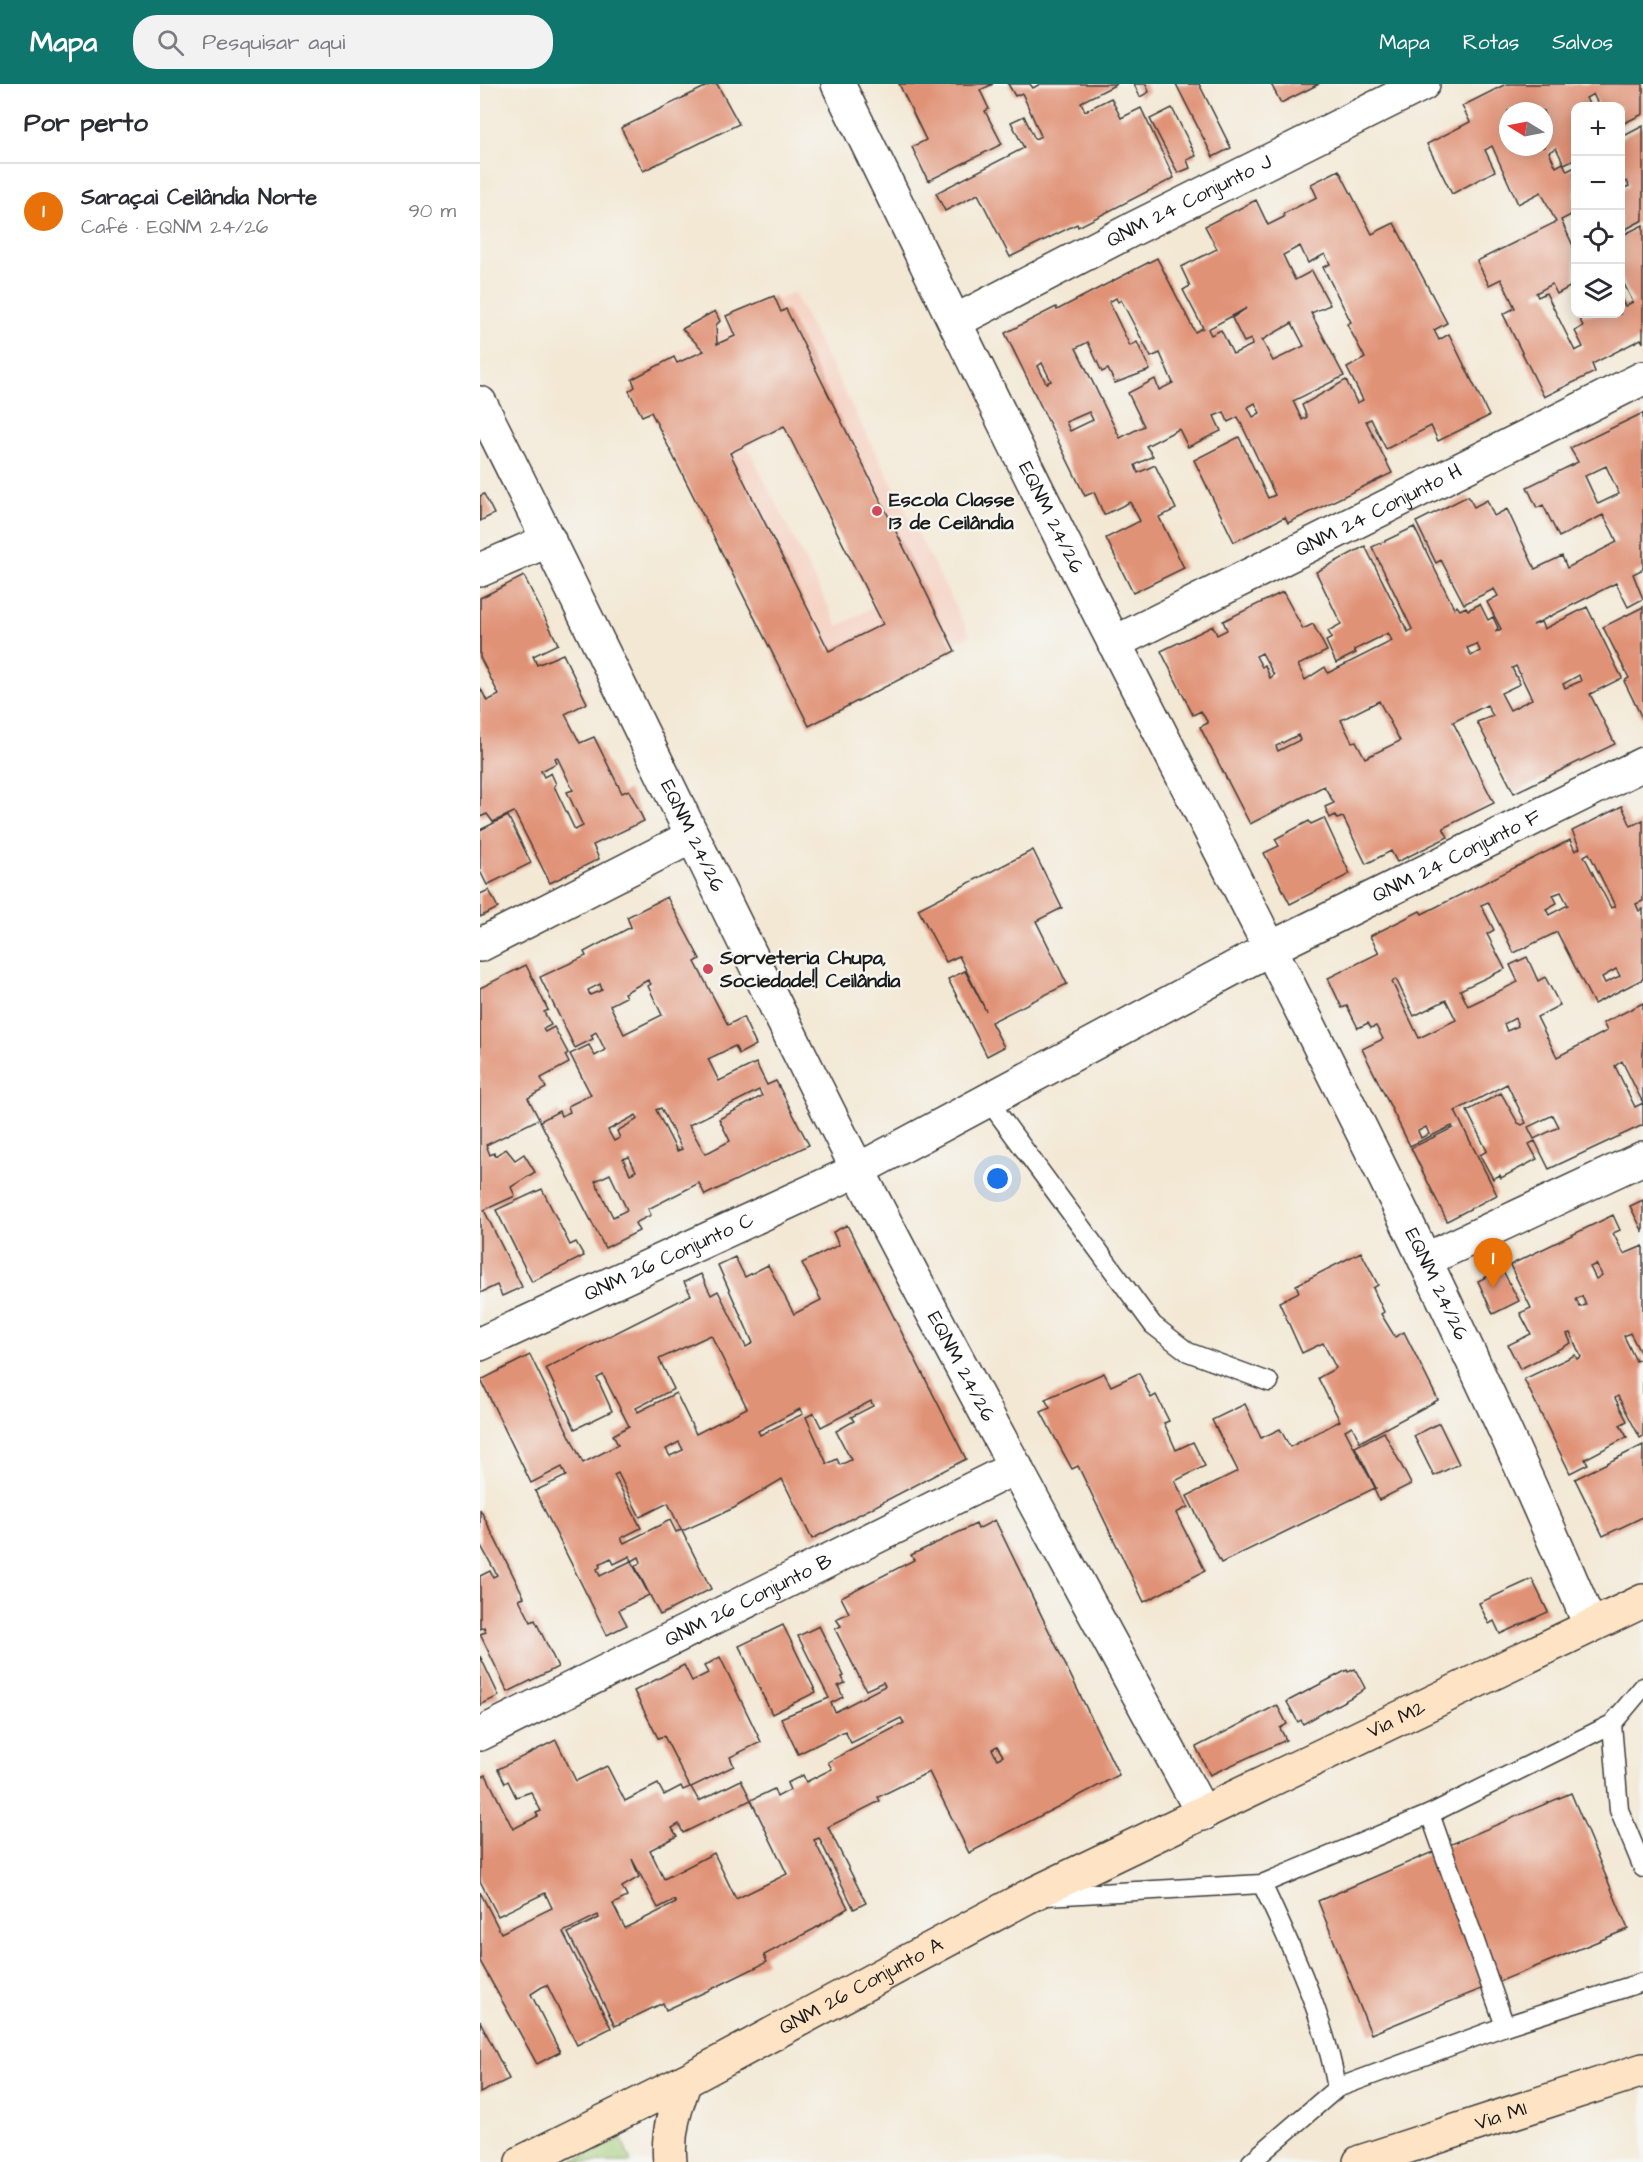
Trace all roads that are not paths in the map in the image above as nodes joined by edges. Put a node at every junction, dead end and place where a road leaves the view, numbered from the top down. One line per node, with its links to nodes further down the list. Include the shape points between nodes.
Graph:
1 (838, 84): 3 (street, EQNM 24/26)
2 (1423, 84): 3 (street, QNM 24 Conjunto J)
3 (956, 321): 8 (street, EQNM 24/26)
4 (1643, 378): 8 (street, QNM 24 Conjunto H)
5 (480, 403): 6 (street, EQNM 24/26)
6 (549, 540): 7 (street); 10 (street, EQNM 24/26)
7 (480, 570)
8 (1114, 643): 12 (street, EQNM 24/26)
9 (1643, 764): 12 (street, QNM 24 Conjunto F)
10 (691, 837): 11 (street); 15 (street, EQNM 24/26)
11 (480, 945)
12 (1271, 948): 13 (street); 16 (street, EQNM 24/26)
13 (988, 1100): 15 (street); 18 (lane, via 1153,1325 1188,1352)
14 (1643, 1158): 16 (street)
15 (858, 1170): 17 (street, QNM 26 Conjunto C); 19 (street, EQNM 24/26)
16 (1425, 1260): 21 (street, EQNM 24/26, via 1541,1507)
17 (480, 1344)
18 (1269, 1382)
19 (1016, 1467): 24 (street, QNM 26 Conjunto B); 25 (street, EQNM 24/26)
20 (1643, 1600): 21 (main road, Via M2)
21 (1590, 1625): 25 (main road, Via M2)
22 (1643, 1687): 23 (lane)
23 (1612, 1724): 26 (lane); 27 (lane, via 1619,1810)
24 (480, 1734)
25 (1203, 1814): 29 (main road, QNM 26 Conjunto A)
26 (1430, 1814): 28 (lane); 31 (lane)
27 (1643, 1868)
28 (1262, 1884): 29 (lane); 34 (lane, via 1318,2014)
29 (1027, 1898): 33 (main road, QNM 26 Conjunto A)
30 (1643, 1982): 31 (lane)
31 (1505, 2026): 34 (lane)
32 (1643, 2070): 38 (main road, Via M1)
33 (685, 2081): 35 (main road, QNM 26 Conjunto A); 36 (main road, via 670,2125)
34 (1338, 2088): 37 (lane)
35 (522, 2162)
36 (670, 2162)
37 (1251, 2162)
38 (1360, 2162)

